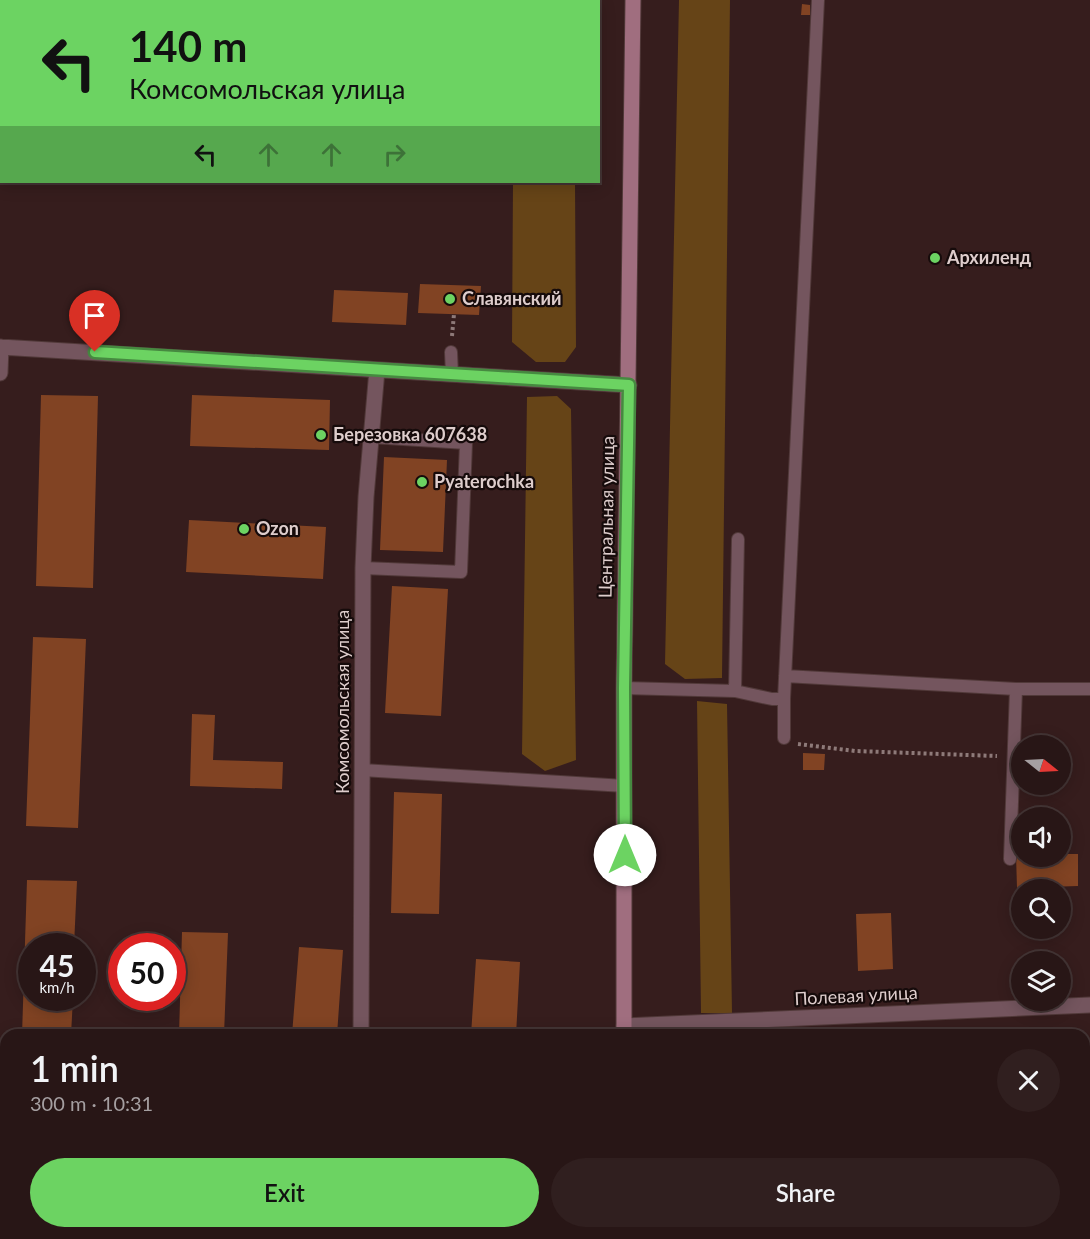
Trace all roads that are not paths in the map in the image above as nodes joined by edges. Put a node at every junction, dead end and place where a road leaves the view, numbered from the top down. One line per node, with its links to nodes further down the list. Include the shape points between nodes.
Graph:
1 (633, 0): 8 (main road, Центральная улица)
2 (818, 0): 12 (lane)
3 (1, 347): 5 (street); 6 (street)
4 (451, 352): 7 (lane)
5 (377, 370): 7 (street); 9 (street, Комсомольская улица)
6 (0, 373)
7 (452, 375): 8 (street)
8 (629, 385): 13 (main road, Центральная улица)
9 (372, 437): 11 (street, Комсомольская улица); 11 (lane, via 466,443 461,572)
10 (738, 539): 16 (lane)
11 (363, 568): 19 (street, Комсомольская улица)
12 (785, 676): 14 (lane); 17 (lane)
13 (624, 688): 16 (lane); 20 (main road, Центральная улица)
14 (1016, 689): 15 (lane); 21 (lane)
15 (1090, 689)
16 (735, 692): 17 (lane)
17 (784, 699): 18 (lane)
18 (784, 738)
19 (362, 770): 20 (lane); 23 (street, Комсомольская улица)
20 (625, 786): 24 (main road, Центральная улица)
21 (1010, 859)
22 (1090, 1005): 25 (street, Полевая улица)
23 (361, 1029)
24 (624, 1029)
25 (643, 1029)

